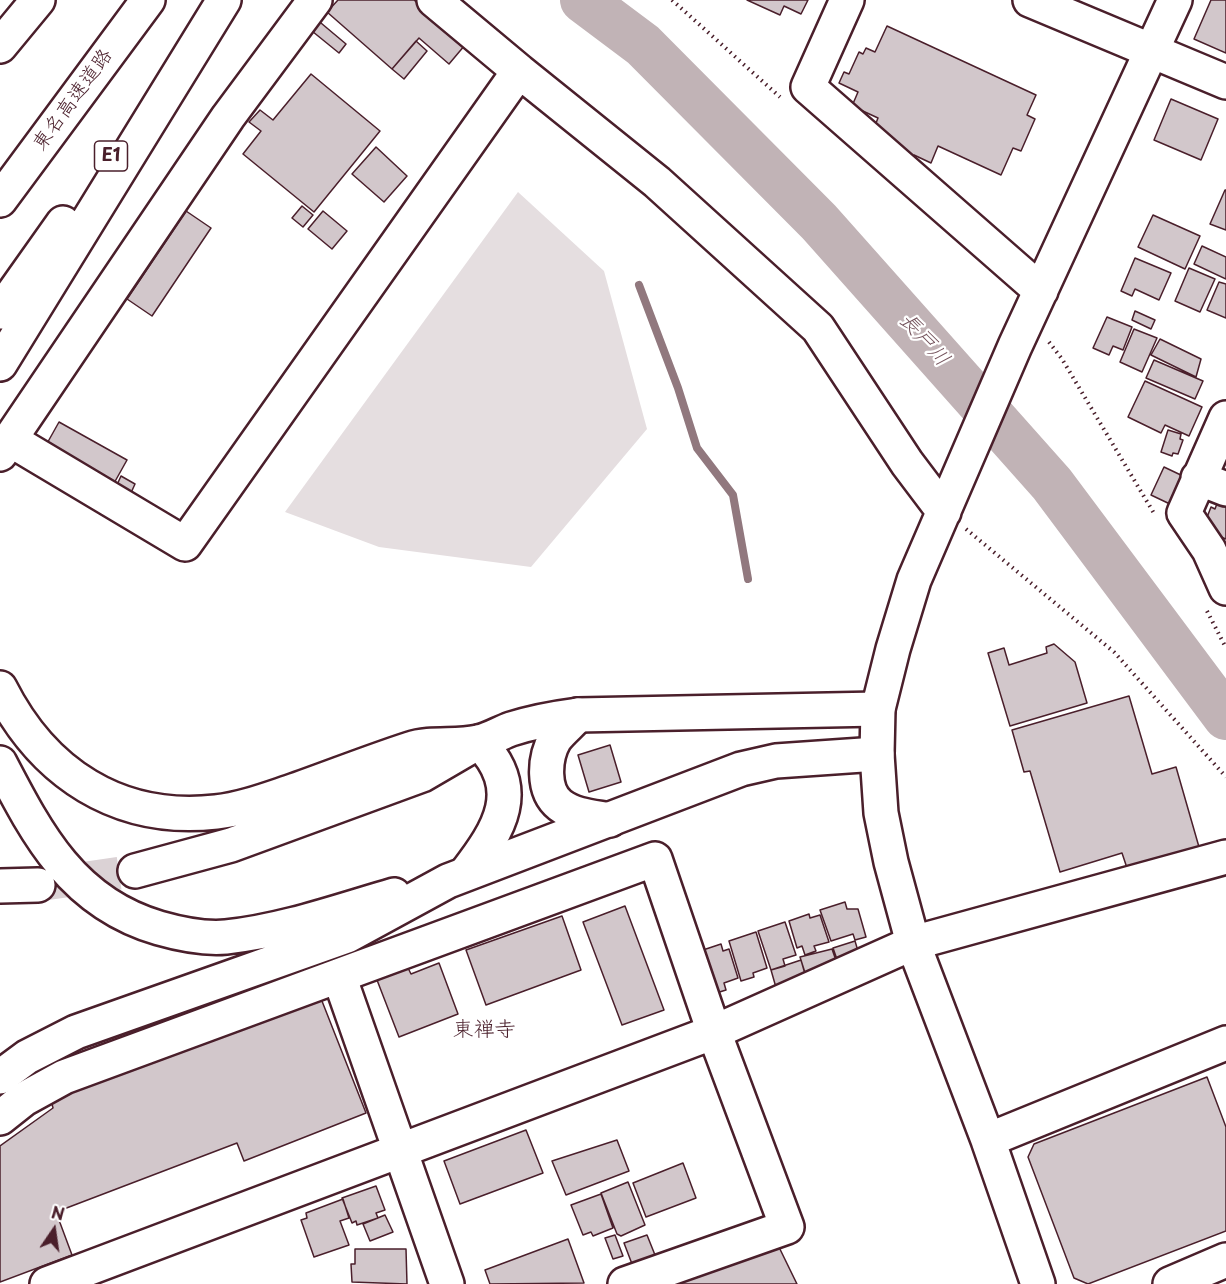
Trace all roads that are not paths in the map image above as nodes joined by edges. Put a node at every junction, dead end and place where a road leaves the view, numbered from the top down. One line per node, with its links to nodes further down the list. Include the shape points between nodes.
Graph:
1 (38, 0): 9 (main road)
2 (148, 0): 13 (main road, 東名高速道路)
3 (223, 0): 15 (main road, E1); 16 (main road)
4 (315, 0): 18 (main road, via 228,117)
5 (434, 0): 11 (main road)
6 (847, 0): 14 (main road, via 808,87)
7 (1029, 0): 10 (main road)
8 (1175, 0): 10 (main road)
9 (0, 46)
10 (1152, 52): 12 (main road); 14 (main road)
11 (519, 71): 18 (main road, via 185,544); 20 (main road, via 657,182 818,328)
12 (1226, 82)
13 (0, 200)
14 (1035, 304): 20 (main road)
15 (0, 312)
16 (0, 364)
17 (1226, 418): 19 (main road)
18 (4, 446)
19 (1212, 483): 21 (main road, via 1184,513 1209,550)
20 (944, 512): 23 (main road, via 914,580)
21 (1215, 597)
22 (0, 688): 25 (main road, via 34,743 58,767 86,786 146,809 216,812 254,804 413,748)
23 (878, 709): 24 (main road); 26 (main road)
24 (578, 715): 25 (main road, via 540,721); 28 (main road, via 555,739 546,774 550,790 560,805 577,814)
25 (479, 742): 30 (main road, via 422,775 231,845); 31 (main road, via 501,771 504,805 490,842)
26 (877, 754): 28 (main road, via 776,761 741,769); 34 (main road, via 881,813)
27 (0, 763): 31 (main road, via 31,822 60,865 83,887 110,907 145,924 182,935 224,938 266,931)
28 (610, 820): 31 (main road)
29 (1226, 857): 34 (main road)
30 (135, 871)
31 (457, 877): 38 (main road, via 347,936 76,1032 27,1057)
32 (38, 885): 33 (main road)
33 (0, 886)
34 (913, 943): 36 (main road); 40 (main road)
35 (339, 976): 36 (main road, via 655,859); 39 (main road, via 64,1077 24,1099); 41 (main road)
36 (714, 1032): 41 (main road); 45 (main road, via 787,1227)
37 (1226, 1043): 40 (main road)
38 (0, 1077)
39 (0, 1118)
40 (988, 1140): 46 (main road)
41 (399, 1150): 43 (main road); 44 (main road)
42 (1226, 1260): 47 (main road)
43 (47, 1284)
44 (447, 1284)
45 (625, 1284)
46 (1038, 1284)
47 (1170, 1284)

